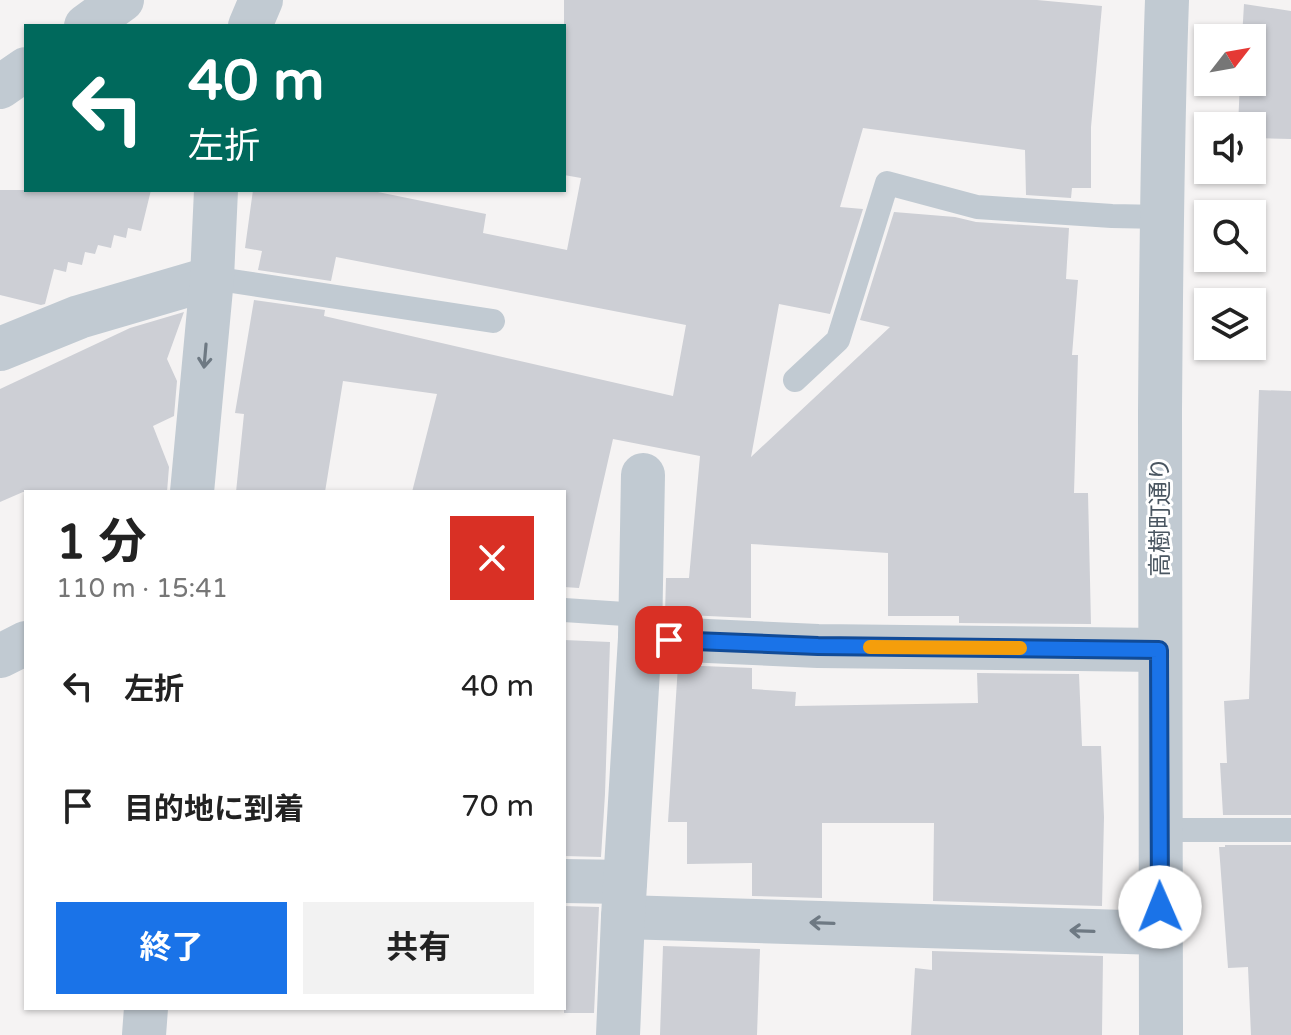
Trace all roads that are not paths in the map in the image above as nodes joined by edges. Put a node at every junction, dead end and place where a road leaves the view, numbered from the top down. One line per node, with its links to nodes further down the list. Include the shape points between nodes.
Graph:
1 (122, 0): 4 (street)
2 (261, 0): 5 (street)
3 (1167, 0): 9 (street, 高樹町通り)
4 (89, 24)
5 (251, 24)
6 (24, 70): 7 (street)
7 (0, 87)
8 (216, 192): 10 (street)
9 (1162, 217): 13 (lane, via 977,207 887,183 838,340); 19 (street, 高樹町通り)
10 (212, 278): 11 (lane); 12 (street, via 79,317); 15 (street, one-way to 15)
11 (493, 321)
12 (0, 349)
13 (795, 380)
14 (643, 475): 17 (street)
15 (192, 490)
16 (566, 610): 17 (lane)
17 (640, 627): 19 (street, via 818,646); 24 (street)
18 (24, 644): 20 (street)
19 (1159, 650): 21 (street, 高樹町通り)
20 (0, 656)
21 (1158, 830): 22 (lane); 25 (street, 高樹町通り)
22 (1291, 830)
23 (566, 882): 24 (street)
24 (624, 900): 25 (street, one-way to 24); 28 (street)
25 (1160, 933): 29 (street, 高樹町通り)
26 (146, 1010): 27 (street)
27 (144, 1035)
28 (618, 1035)
29 (1161, 1035)

